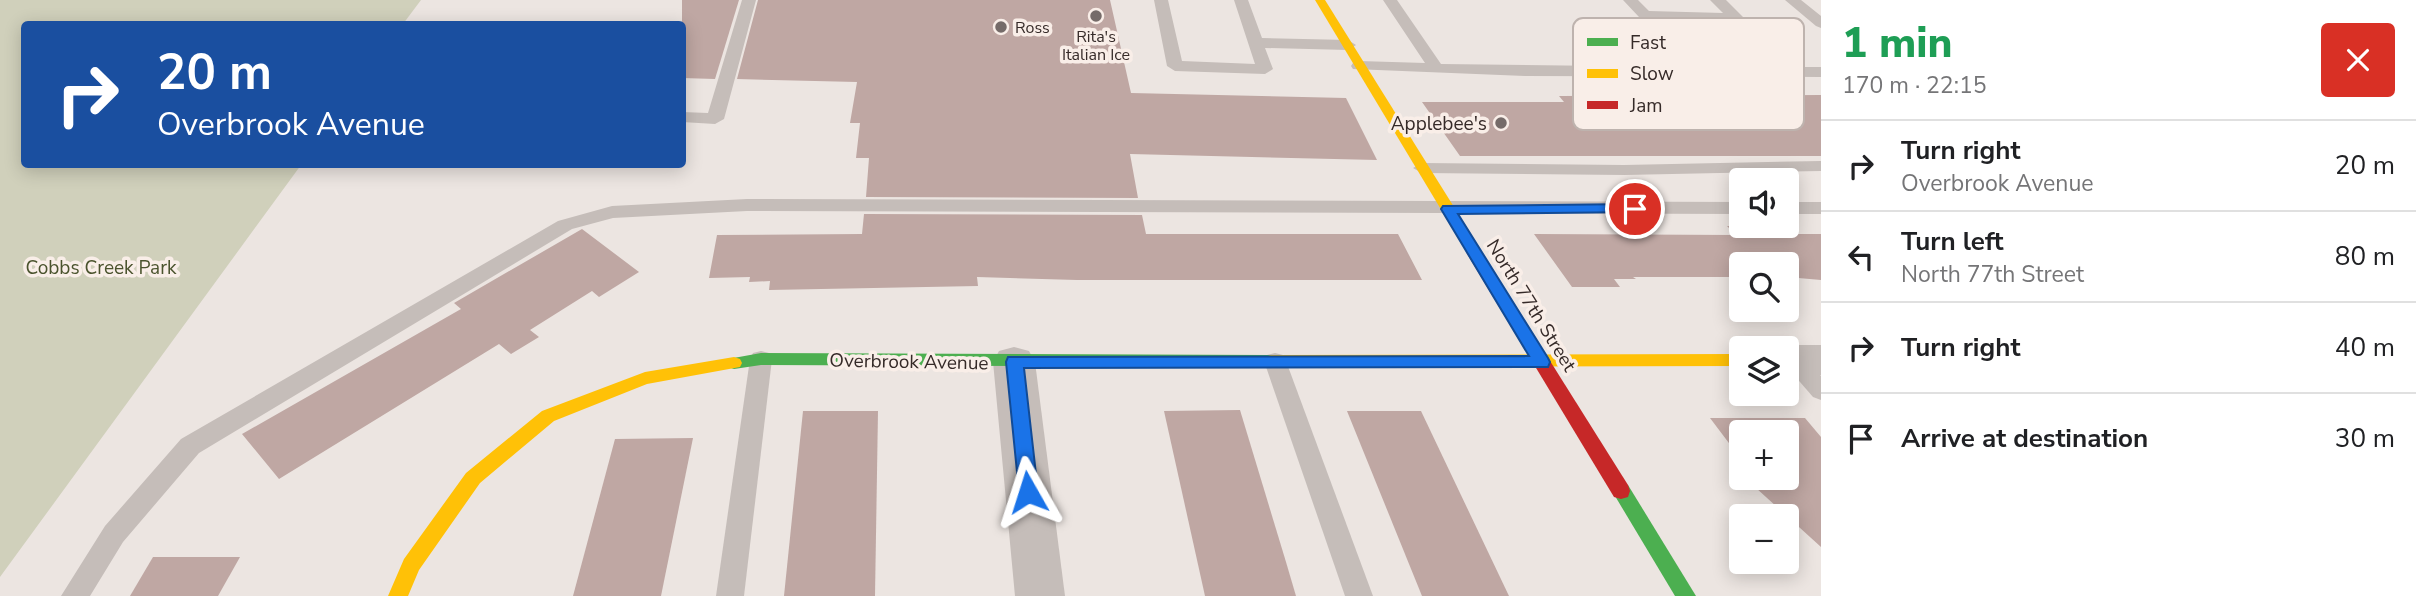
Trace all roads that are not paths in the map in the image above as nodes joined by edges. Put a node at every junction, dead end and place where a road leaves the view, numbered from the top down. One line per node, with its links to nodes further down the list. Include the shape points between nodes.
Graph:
1 (749, 0): 17 (lane, via 715,119)
2 (1161, 0): 12 (lane, via 1175,66 1265,69)
3 (1241, 0): 12 (lane)
4 (1321, 0): 13 (street, North 77th Street)
5 (1390, 0): 15 (lane)
6 (1630, 0): 9 (lane)
7 (1717, 0): 9 (lane, via 1737,18)
8 (1792, 0): 11 (lane)
9 (1646, 15): 10 (lane)
10 (1649, 18)
11 (1821, 23)
12 (1256, 43): 13 (lane)
13 (1348, 45): 14 (street, North 77th Street)
14 (1359, 66): 15 (lane); 19 (street, North 77th Street)
15 (1436, 68): 16 (lane)
16 (1573, 71)
17 (686, 117)
18 (1821, 166): 19 (lane)
19 (1422, 168): 23 (street, North 77th Street)
20 (1729, 208): 23 (lane)
21 (1799, 208): 22 (lane)
22 (1821, 208)
23 (1448, 209): 29 (street, North 77th Street); 31 (lane, via 747,205 612,212 565,225 190,446 114,534)
24 (761, 359): 28 (street, Overbrook Avenue); 32 (street, Overbrook Avenue, via 645,378 548,415 473,478 411,565); 33 (lane)
25 (1729, 360): 29 (street, Overbrook Avenue)
26 (1801, 360): 30 (lane)
27 (1275, 361): 28 (street, Overbrook Avenue); 29 (street, Overbrook Avenue); 35 (lane)
28 (1014, 362): 34 (street)
29 (1542, 362): 36 (street, North 77th Street)
30 (1821, 391)
31 (75, 596)
32 (398, 596)
33 (730, 596)
34 (1040, 596)
35 (1359, 596)
36 (1686, 596)

